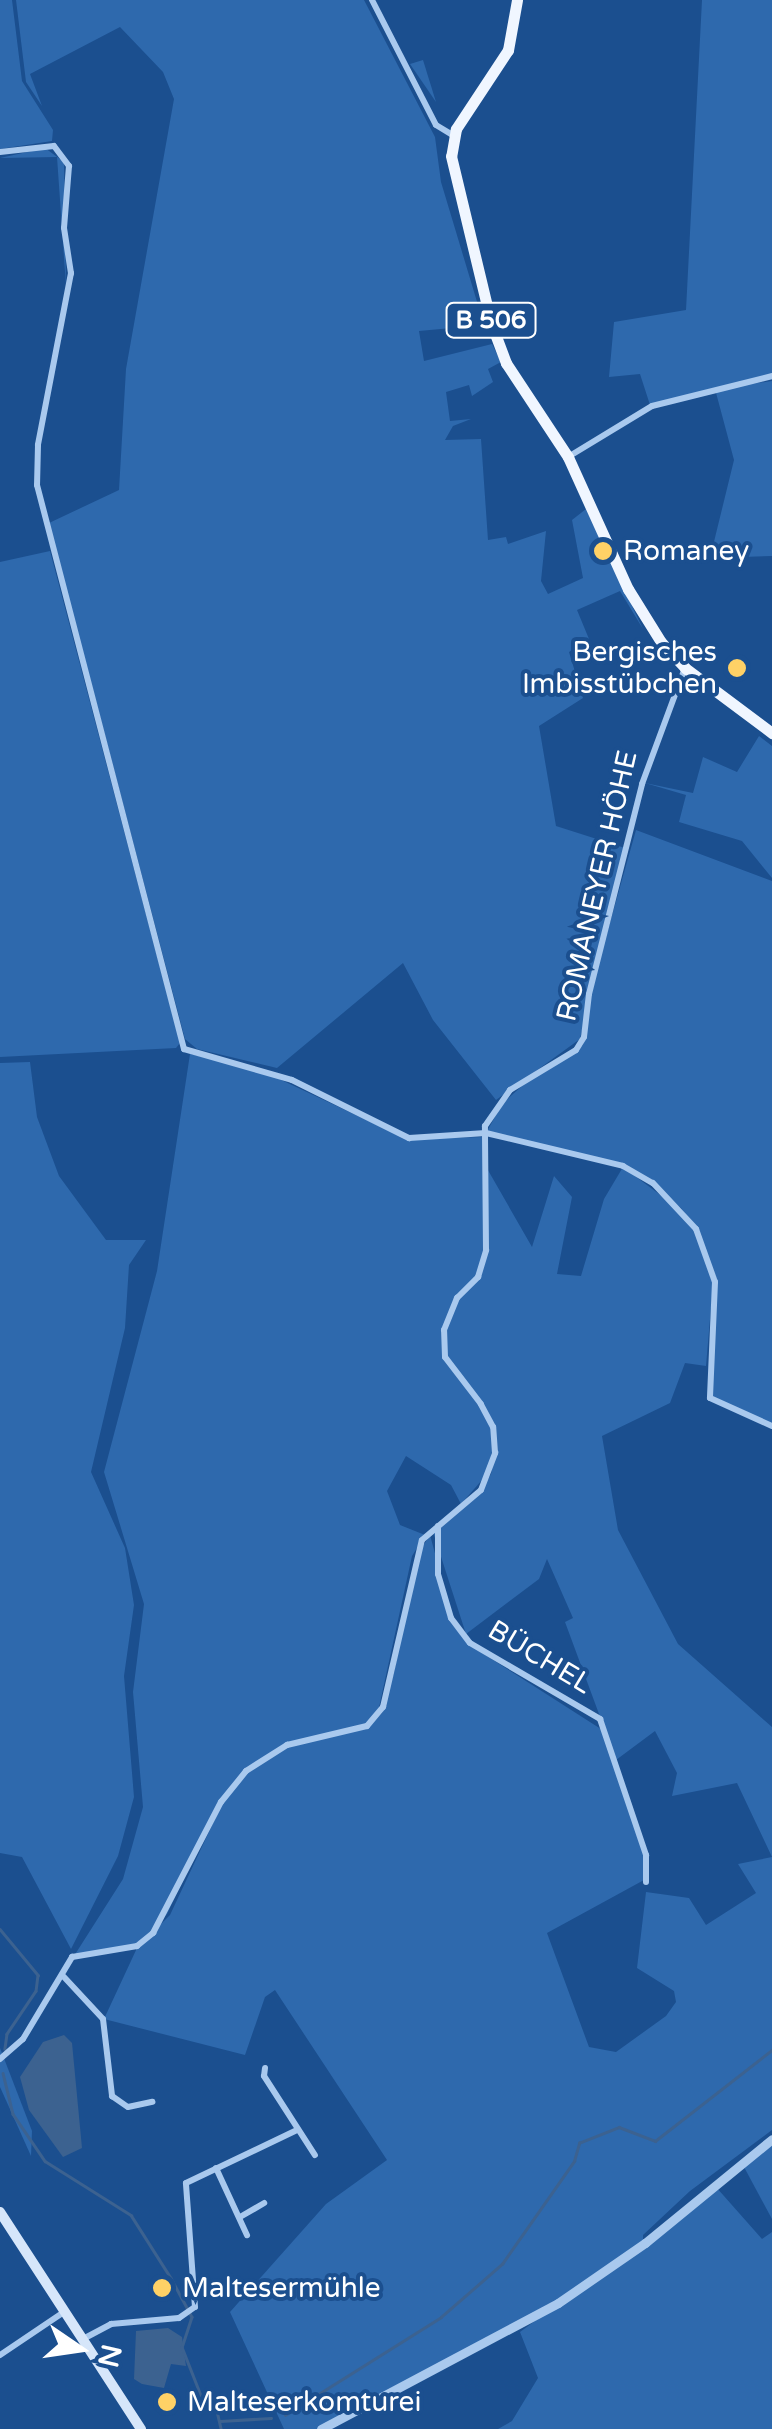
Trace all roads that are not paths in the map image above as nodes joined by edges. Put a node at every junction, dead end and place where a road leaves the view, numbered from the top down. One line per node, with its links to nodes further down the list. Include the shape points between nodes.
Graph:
1 (372, 0): 3 (street, via 436,124)
2 (517, 0): 3 (main road, B 506, via 508,50)
3 (454, 136): 6 (main road, B 506, via 451,167 506,363)
4 (0, 152): 9 (street, via 54,146 69,166 64,228 71,273 38,444 37,485 184,1049 292,1080 409,1138)
5 (772, 376): 6 (street, via 652,406)
6 (568, 457): 7 (main road, B 506, via 628,589)
7 (685, 668): 8 (main road, B 506); 9 (street, ROMANEYER HÖHE, via 647,768 584,1037 576,1050 510,1090 489,1116)
8 (772, 734)
9 (486, 1133): 10 (street, via 623,1166 679,1208 696,1229 715,1282 710,1398); 11 (street, via 486,1250 478,1278 457,1298 444,1330 446,1357 493,1427 495,1453 481,1490)
10 (772, 1426)
11 (438, 1524): 12 (street, BÜCHEL, via 438,1574 451,1618 470,1643 600,1719 646,1855); 13 (street, via 415,1556 379,1713 368,1726 287,1745 246,1771 221,1802 153,1933 136,1946 72,1957)
12 (646, 1882)
13 (64, 1977): 14 (street, via 23,2039); 16 (street, via 103,2019 112,2096 128,2108)
14 (0, 2059)
15 (265, 2068): 17 (street)
16 (152, 2102)
17 (297, 2130): 19 (street); 20 (street)
18 (772, 2139): 29 (street, via 645,2243 502,2336)
19 (315, 2156)
20 (216, 2168): 23 (street); 26 (street, via 185,2188 190,2311 111,2324)
21 (264, 2203): 23 (street)
22 (0, 2212): 25 (main road)
23 (240, 2217): 24 (street)
24 (247, 2235)
25 (65, 2312): 26 (main road); 27 (street)
26 (83, 2339): 28 (main road)
27 (0, 2355)
28 (141, 2429)
29 (321, 2429)

